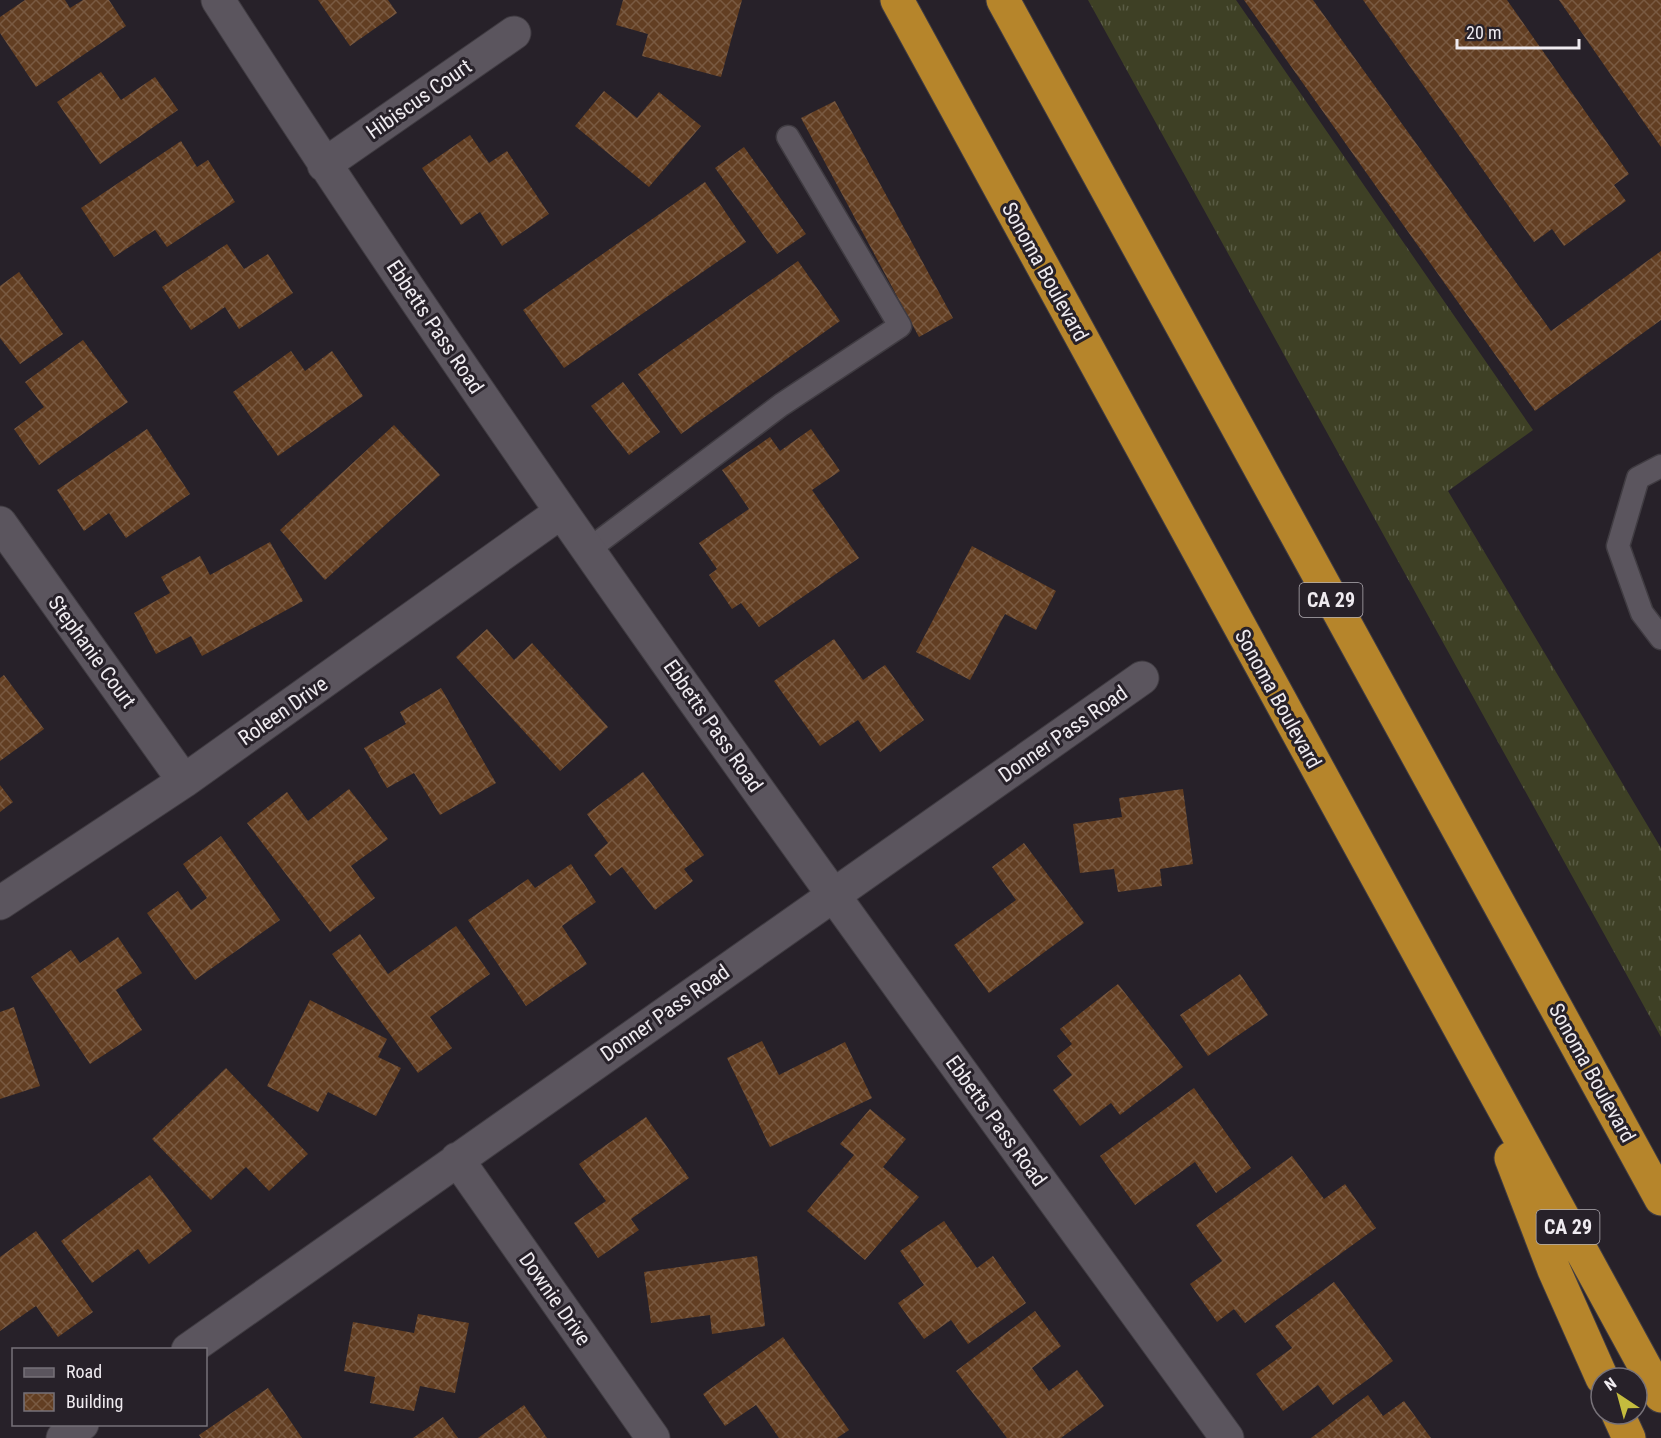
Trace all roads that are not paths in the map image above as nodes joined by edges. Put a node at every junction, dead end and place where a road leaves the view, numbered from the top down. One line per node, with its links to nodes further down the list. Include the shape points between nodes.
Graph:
1 (218, 0): 6 (street, Ebbetts Pass Road)
2 (897, 0): 16 (highway, Sonoma Boulevard / CA 29)
3 (1004, 0): 18 (highway, Sonoma Boulevard / CA 29)
4 (514, 33): 6 (street, Hibiscus Court)
5 (788, 137): 10 (lane, via 900,326 782,405)
6 (324, 165): 8 (street, Ebbetts Pass Road)
7 (1661, 465): 11 (lane, via 1638,478 1618,546 1642,613)
8 (561, 512): 10 (street, Ebbetts Pass Road); 13 (street, Roleen Drive)
9 (0, 523): 13 (street, Stephanie Court)
10 (588, 550): 14 (street, Ebbetts Pass Road)
11 (1661, 638)
12 (1142, 678): 14 (street, Donner Pass Road)
13 (184, 781): 15 (street, Roleen Drive)
14 (833, 896): 17 (street, Donner Pass Road); 27 (street, Ebbetts Pass Road)
15 (0, 903)
16 (1475, 1058): 20 (highway, via 1554,1270); 21 (highway, Sonoma Boulevard / CA 29)
17 (458, 1159): 19 (street, Donner Pass Road); 26 (street, Downie Drive)
18 (1661, 1199)
19 (191, 1348)
20 (1597, 1366)
21 (1661, 1396)
22 (81, 1426): 24 (street)
23 (83, 1426): 25 (street)
24 (63, 1438)
25 (92, 1438)
26 (653, 1438)
27 (1227, 1438)

